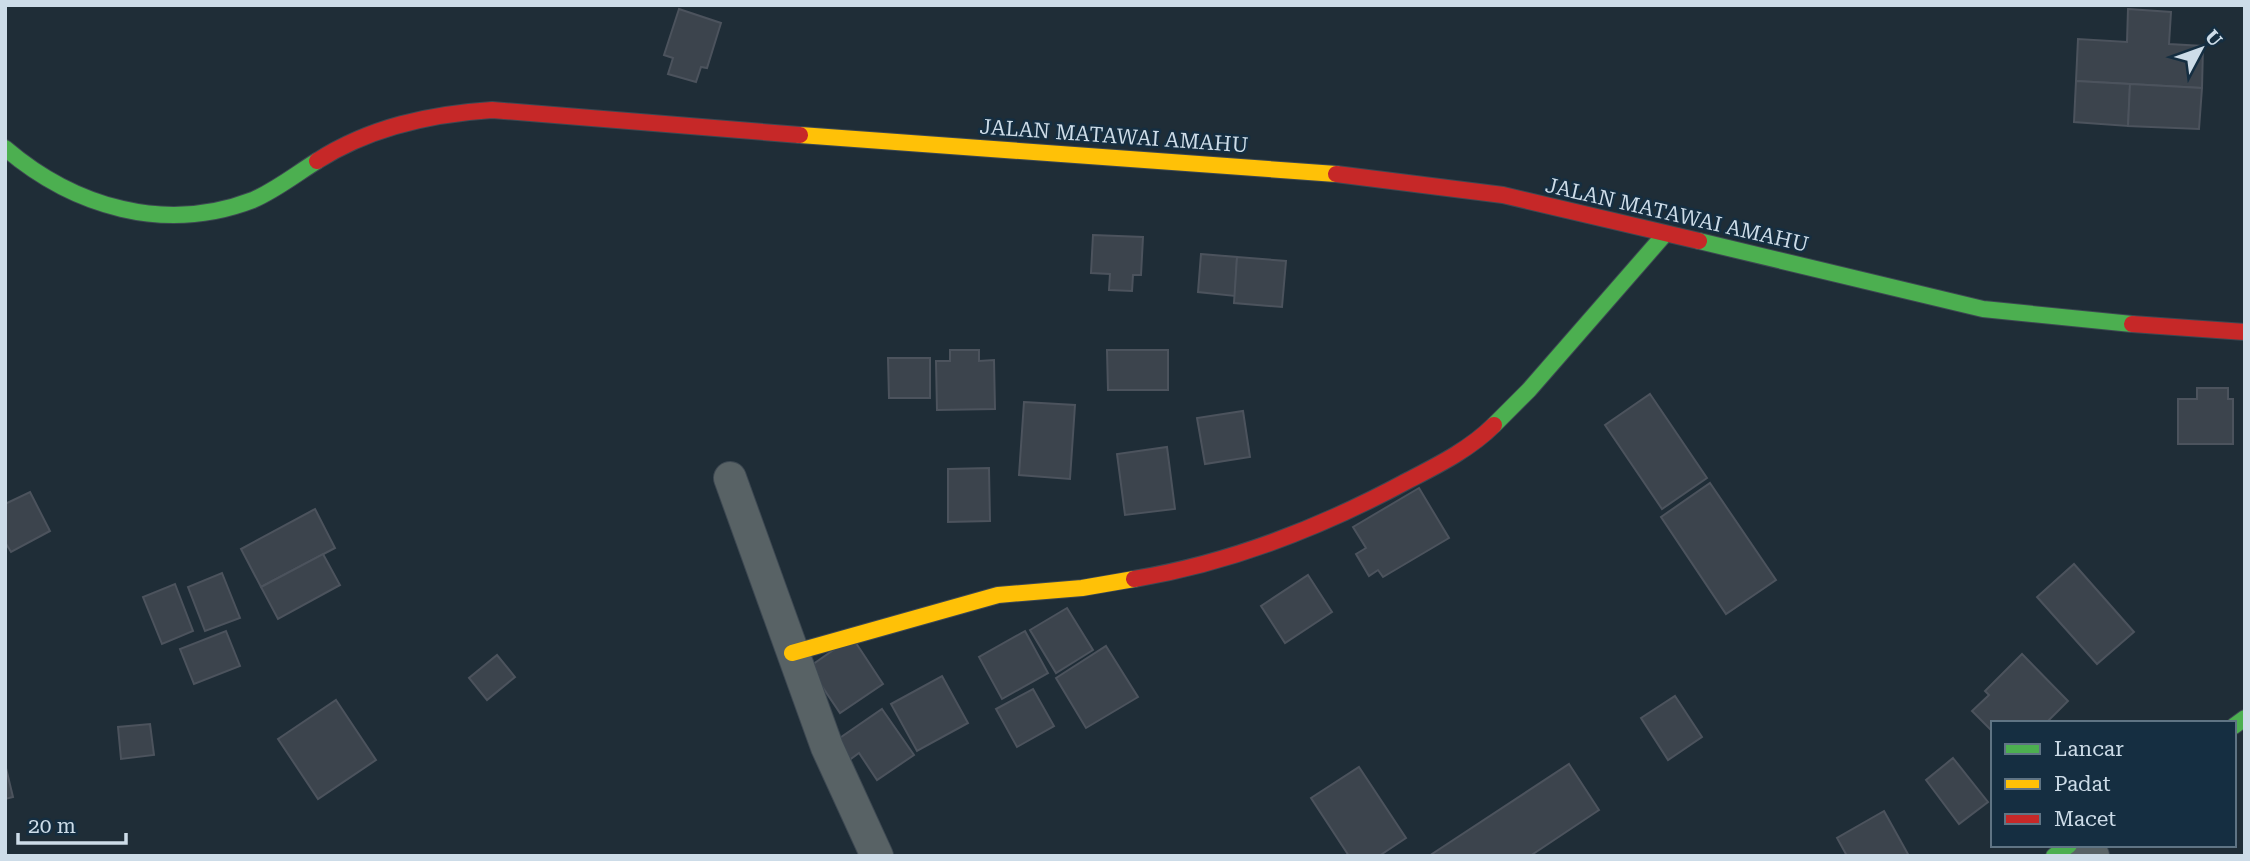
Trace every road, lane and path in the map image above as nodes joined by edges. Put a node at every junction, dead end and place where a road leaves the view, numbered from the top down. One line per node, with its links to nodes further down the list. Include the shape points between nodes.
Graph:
1 (5, 148): 2 (main road, JALAN MATAWAI AMAHU, via 23,166 93,204 129,212 191,214 254,199 330,152 381,129 467,110 508,109 804,136 1378,177 1503,195)
2 (1665, 234): 3 (main road, JALAN MATAWAI AMAHU, via 1983,309); 5 (main road, via 1485,434 1440,464 1342,516 1158,575 998,595)
3 (2245, 332)
4 (730, 478): 5 (street)
5 (792, 653): 6 (street, via 827,747)
6 (877, 856)

